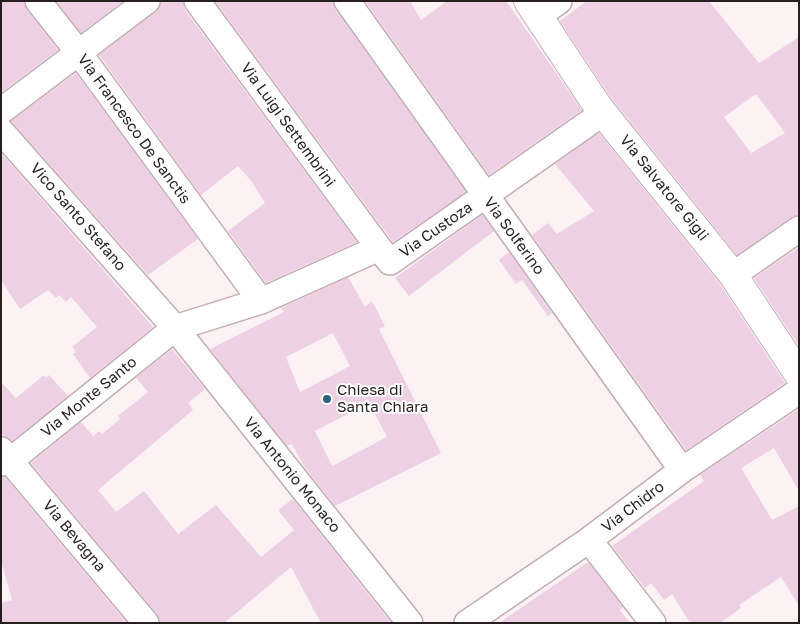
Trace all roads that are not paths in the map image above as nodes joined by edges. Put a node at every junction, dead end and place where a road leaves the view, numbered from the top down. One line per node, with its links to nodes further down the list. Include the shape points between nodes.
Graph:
1 (38, 1): 6 (street, Via Francesco De Sanctis)
2 (147, 1): 6 (street)
3 (197, 1): 12 (street, Via Luigi Settembrini)
4 (347, 1): 10 (street, Via Solferino)
5 (542, 6): 8 (street, Via Salvatore Gigli)
6 (79, 53): 7 (street); 14 (street, Via Francesco De Sanctis)
7 (1, 110)
8 (603, 112): 10 (street, Via Custoza); 13 (street, Via Salvatore Gigli)
9 (1, 130): 15 (street, Vico Santo Stefano)
10 (485, 195): 12 (street, Via Custoza, via 390,262); 19 (street, Via Solferino)
11 (799, 229): 13 (street)
12 (379, 248): 14 (street, Via Custoza)
13 (733, 275): 16 (street, Via Salvatore Gigli)
14 (261, 301): 15 (street, Via Custoza)
15 (175, 328): 18 (street, Via Monte Santo); 22 (street, Via Antonio Monaco)
16 (799, 374)
17 (799, 390): 19 (street, Via Chidro)
18 (4, 458): 21 (street, Via Bevagna)
19 (682, 470): 20 (street, Via Chidro)
20 (588, 540): 23 (street, Via Chidro); 24 (street)
21 (146, 623)
22 (410, 623)
23 (467, 623)
24 (653, 623)

